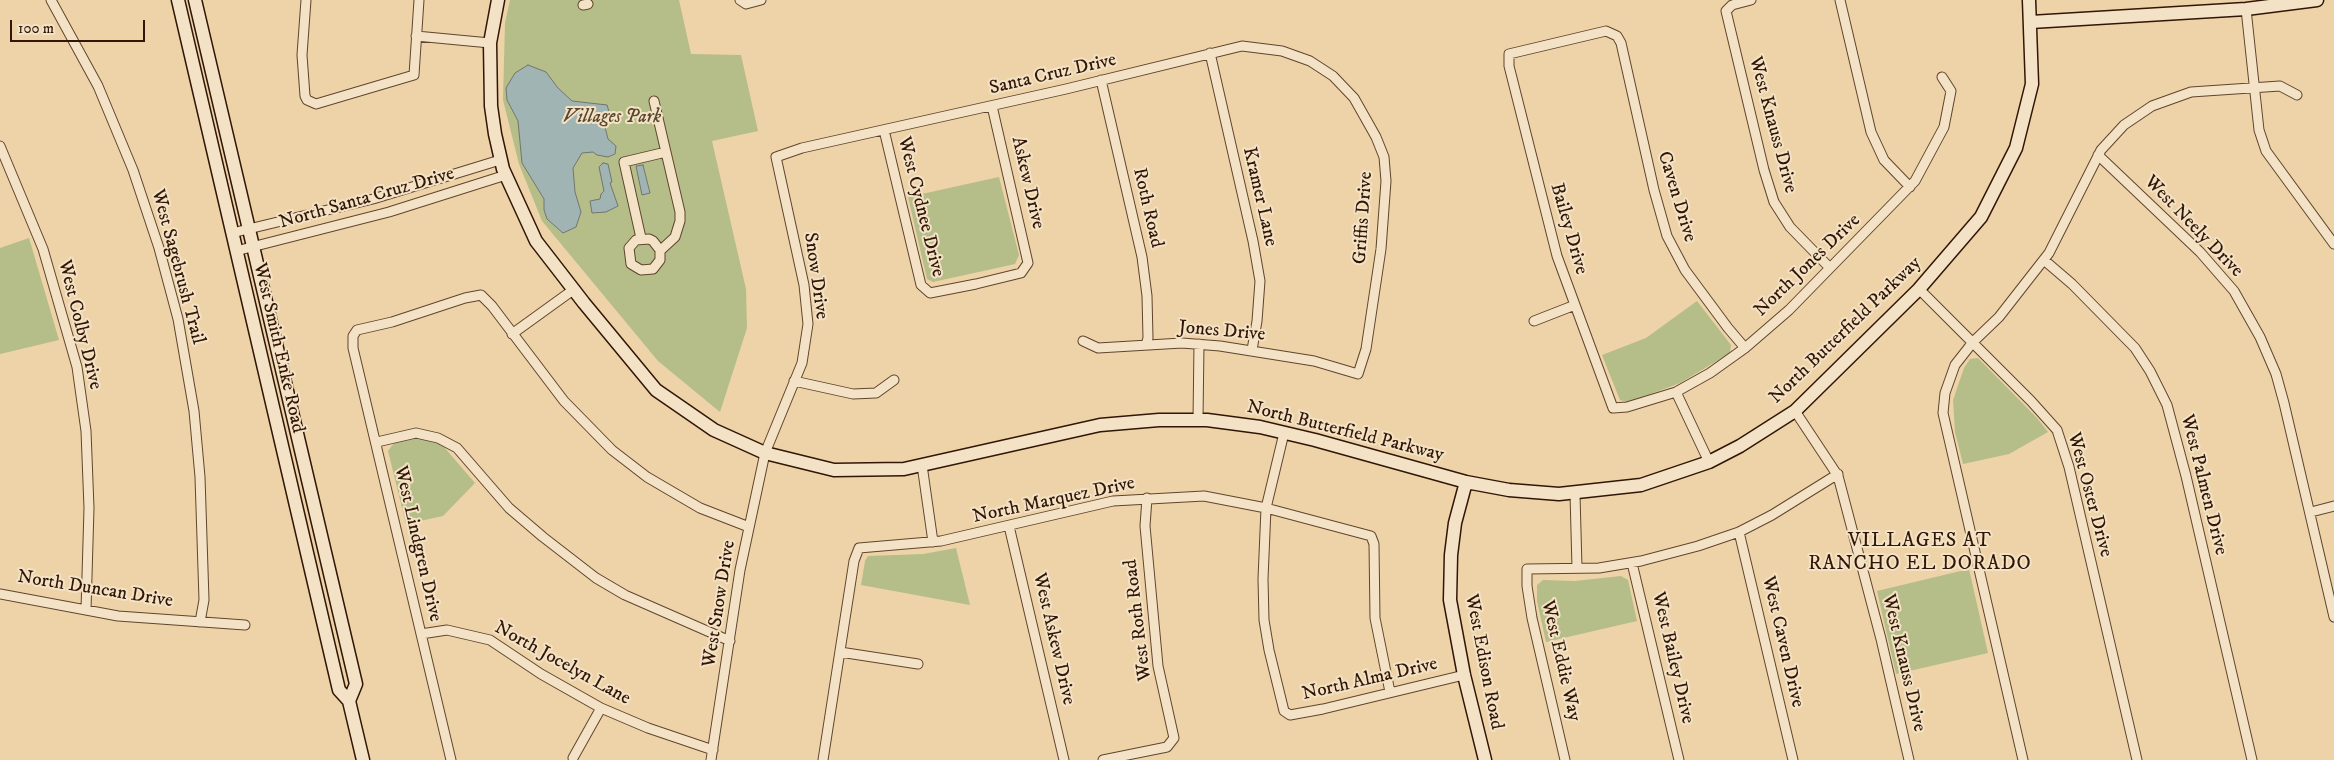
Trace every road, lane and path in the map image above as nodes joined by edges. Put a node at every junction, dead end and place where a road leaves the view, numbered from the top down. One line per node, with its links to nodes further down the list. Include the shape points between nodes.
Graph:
1 (51, 0): 85 (street, West Sagebrush Trail, via 98,86 132,170 159,248 178,319 194,411 200,477 204,600)
2 (178, 0): 37 (street, West Smith Enke Road)
3 (195, 0): 35 (street, West Smith Enke Road)
4 (306, 0): 15 (street, via 302,55 306,100 316,104 414,75)
5 (419, 0): 15 (street)
6 (498, 0): 17 (street, North Butterfield Parkway)
7 (740, 0): 8 (street, via 746,4)
8 (761, 0)
9 (1751, 0): 44 (street, West Knauss Drive, via 1732,5 1726,11 1764,170 1774,202 1790,227)
10 (1840, 0): 33 (street, via 1871,132 1884,160)
11 (2029, 0): 14 (street, North Butterfield Parkway)
12 (2317, 0): 13 (street)
13 (2246, 10): 14 (street); 22 (street)
14 (2031, 22): 45 (street, North Butterfield Parkway, via 2032,84 2016,148 1981,217)
15 (416, 36): 17 (street)
16 (1617, 36): 48 (street, Bailey Drive, via 1606,31 1510,54 1509,66 1550,233); 55 (street, Caven Drive, via 1667,236 1685,270)
17 (490, 43): 31 (street, North Butterfield Parkway, via 491,106)
18 (1210, 53): 19 (street, Santa Cruz Drive, via 1242,46 1282,51 1310,61); 21 (street, Santa Cruz Drive); 56 (street, Kramer Lane, via 1260,281)
19 (1333, 76): 57 (street, Griffis Drive, via 1354,98 1384,157 1386,181 1381,249 1366,349)
20 (1942, 77): 33 (street, North Jones Drive, via 1951,92 1944,126)
21 (1100, 80): 25 (street, Santa Cruz Drive); 54 (street, Roth Road, via 1142,257 1147,296)
22 (2253, 87): 23 (street, via 2280,86); 29 (street, via 2191,92 2152,106 2124,125); 36 (street, via 2259,130 2266,151)
23 (2297, 95)
24 (654, 101): 28 (street)
25 (992, 106): 26 (street, Santa Cruz Drive); 47 (street, Askew Drive, via 1028,257 1026,268 1020,273 976,284 936,292)
26 (884, 130): 30 (street, Santa Cruz Drive); 47 (street, West Cydnee Drive, via 918,278)
27 (0, 146): 83 (street, West Colby Drive, via 43,249 77,367 86,431 89,508)
28 (666, 152): 38 (street, via 624,162); 41 (street, via 680,221 675,237)
29 (2098, 155): 43 (street, via 2069,218); 75 (street, West Neely Drive, via 2200,252 2234,291 2260,336 2276,374)
30 (776, 157): 59 (street, Snow Drive, via 804,285 808,324 802,363)
31 (500, 160): 32 (street, North Butterfield Parkway); 35 (street, North Santa Cruz Drive, via 373,199)
32 (506, 176): 40 (street, North Santa Cruz Drive); 46 (street, North Butterfield Parkway, via 536,241)
33 (1910, 187): 44 (street, North Jones Drive)
34 (2334, 226): 36 (street)
35 (248, 229): 37 (street, North Santa Cruz Drive); 40 (street, West Smith Enke Road)
36 (2326, 232): 39 (street)
37 (232, 233): 42 (street, West Smith Enke Road)
38 (641, 238): 41 (street, via 654,241); 41 (street, via 628,248 631,264 636,268 653,269 660,260)
39 (2334, 244)
40 (252, 248): 42 (street, North Santa Cruz Drive); 93 (street, West Smith Enke Road, via 356,684)
41 (660, 250)
42 (236, 251): 93 (street, West Smith Enke Road, via 339,690)
43 (2044, 260): 52 (street, via 1999,316); 110 (street, West Palmen Drive, via 2135,348 2167,405)
44 (1830, 268): 55 (street, North Jones Drive)
45 (1919, 289): 52 (street, West Oster Drive); 62 (street, North Butterfield Parkway)
46 (573, 290): 50 (street); 66 (street, North Butterfield Parkway, via 656,390 714,430)
47 (925, 290)
48 (1575, 305): 49 (street); 61 (street, Bailey Drive)
49 (1534, 322)
50 (512, 334): 65 (street, West Lindgren Drive, via 481,295 358,330 352,336 353,348); 77 (street, via 564,401 612,450 647,477 700,508)
51 (1083, 341): 54 (street, Jones Drive, via 1098,348)
52 (1973, 342): 108 (street, via 1955,365 1945,392 1944,413); 109 (street, West Oster Drive, via 2057,430 2069,467)
53 (1199, 344): 54 (street, Jones Drive); 56 (street, Jones Drive); 63 (street)
54 (1146, 345)
55 (1745, 348): 60 (street, North Jones Drive)
56 (1252, 350): 57 (street, Jones Drive, via 1314,361)
57 (1358, 374)
58 (894, 380): 59 (street, via 876,393 853,394)
59 (794, 381): 66 (street, Snow Drive)
60 (1676, 392): 61 (street, North Jones Drive, via 1627,408); 67 (street)
61 (1613, 408)
62 (1795, 411): 67 (street, North Butterfield Parkway); 69 (street, West Knauss Drive)
63 (1198, 420): 64 (street, North Butterfield Parkway); 68 (street, North Butterfield Parkway, via 1100,425)
64 (1284, 433): 70 (street, North Butterfield Parkway); 74 (street)
65 (377, 442): 87 (street, West Lindgren Drive); 88 (street, via 416,433 438,438 458,448 509,508 596,578 626,595)
66 (766, 453): 68 (street, North Butterfield Parkway, via 834,470 904,469); 77 (street, West Snow Drive)
67 (1709, 462): 71 (street, North Butterfield Parkway, via 1641,485)
68 (922, 465): 79 (street)
69 (1838, 474): 78 (street); 107 (street, West Knauss Drive)
70 (1466, 482): 71 (street, North Butterfield Parkway, via 1509,490); 91 (street, West Edison Road, via 1450,555 1449,582 1452,618)
71 (1575, 494): 81 (street)
72 (1147, 498): 74 (street, North Marquez Drive, via 1204,496); 76 (street, North Marquez Drive, via 1113,501); 102 (street, West Roth Road, via 1145,526 1158,666 1174,738 1167,747)
73 (2334, 506): 75 (street)
74 (1266, 508): 92 (street, North Marquez Drive, via 1371,536 1374,544 1375,618); 92 (street, North Alma Drive, via 1264,620 1284,711 1290,714 1322,709)
75 (2310, 512): 84 (street, West Neely Drive)
76 (1009, 526): 79 (street, North Marquez Drive); 101 (street, West Askew Drive)
77 (749, 527): 88 (street, West Snow Drive)
78 (1739, 532): 80 (street); 106 (street, West Caven Drive)
79 (933, 542): 89 (street, North Marquez Drive, via 860,548 854,561)
80 (1632, 563): 81 (street); 105 (street, West Bailey Drive)
81 (1577, 568): 104 (street, West Eddie Way, via 1527,569 1526,586)
82 (0, 594): 83 (street, North Duncan Drive)
83 (86, 610): 85 (street, North Duncan Drive, via 118,616)
84 (2334, 617)
85 (200, 622): 86 (street, North Duncan Drive)
86 (245, 625)
87 (421, 634): 94 (street, North Jocelyn Lane, via 447,630 490,640); 98 (street, West Lindgren Drive)
88 (730, 641): 95 (street, West Snow Drive)
89 (840, 652): 90 (street); 100 (street)
90 (918, 664)
91 (1464, 675): 92 (street, North Alma Drive); 103 (street, West Edison Road)
92 (1390, 692)
93 (349, 701): 97 (street, West Smith Enke Road)
94 (601, 708): 95 (street, North Jocelyn Lane); 96 (street)
95 (713, 750): 99 (street, West Snow Drive)
96 (573, 758)
97 (363, 760)
98 (451, 760)
99 (711, 760)
100 (823, 760)
101 (1064, 760)
102 (1103, 760)
103 (1485, 760)
104 (1566, 760)
105 (1679, 760)
106 (1793, 760)
107 (1909, 760)
108 (2022, 760)
109 (2137, 760)
110 (2252, 760)

